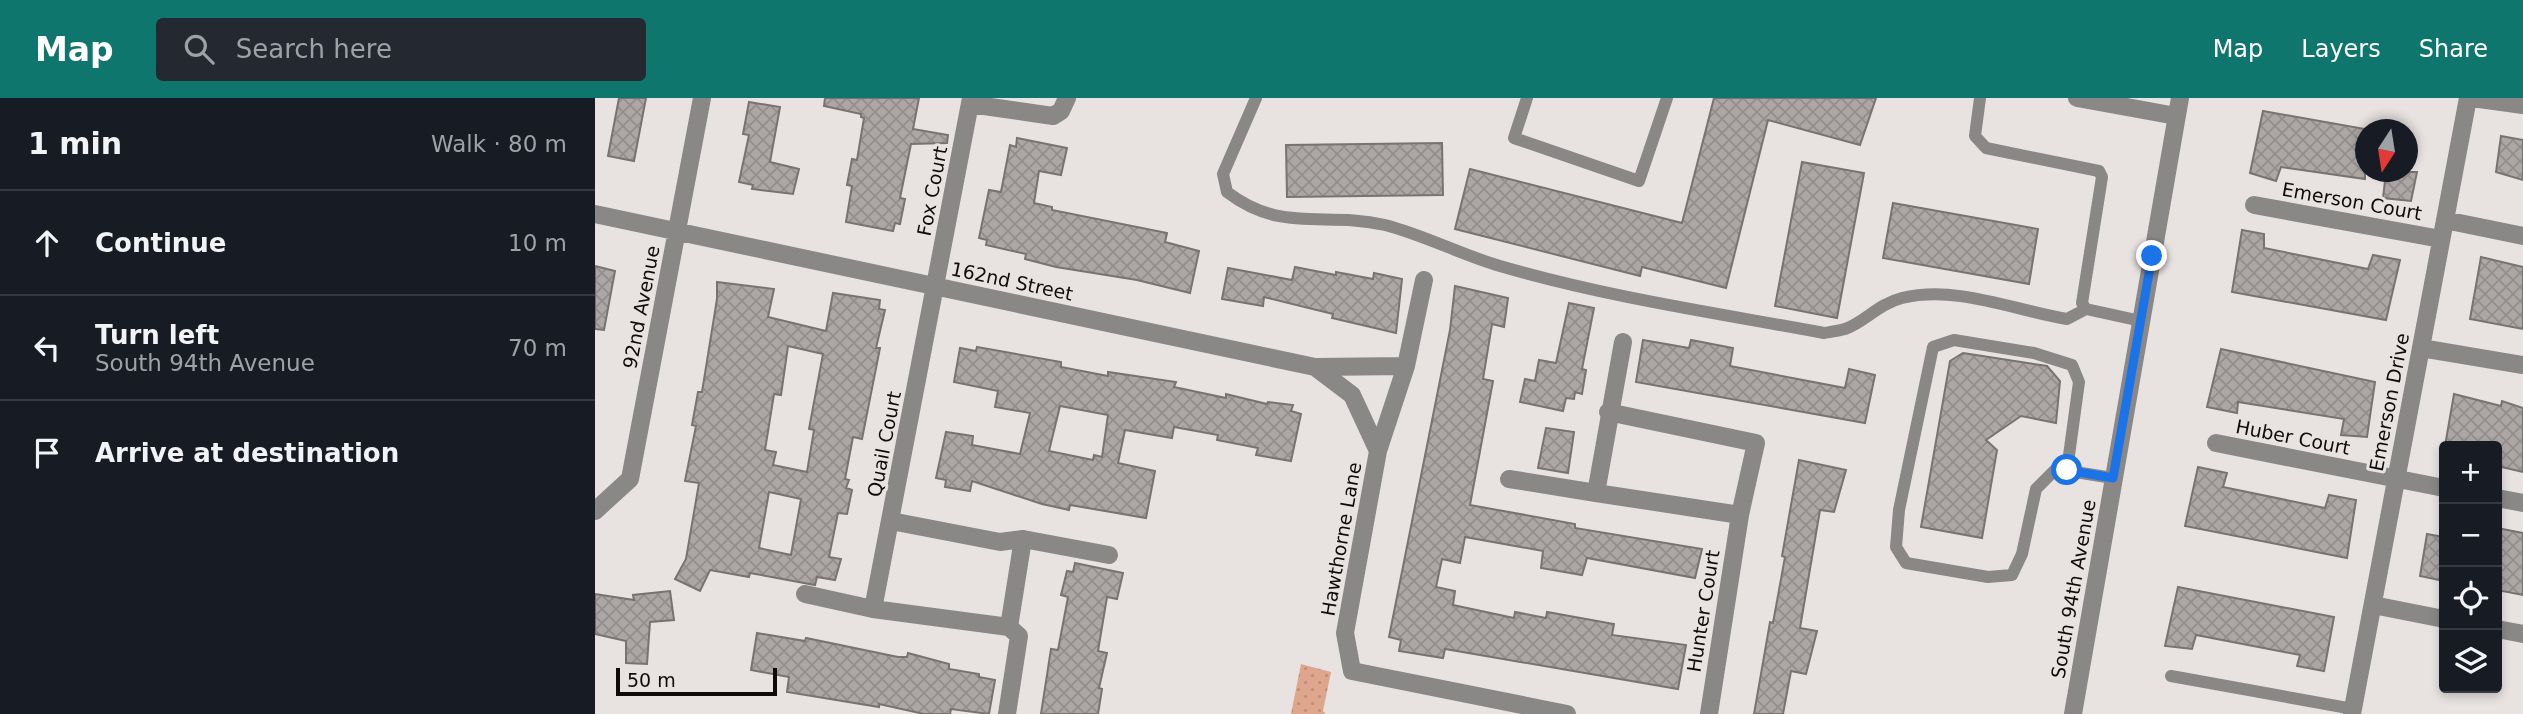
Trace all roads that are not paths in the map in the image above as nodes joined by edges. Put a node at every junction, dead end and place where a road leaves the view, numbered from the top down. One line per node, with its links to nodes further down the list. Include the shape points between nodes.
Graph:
1 (702, 98): 15 (street, 92nd Avenue)
2 (1067, 98): 9 (street, Fox Court, via 1053,116)
3 (1256, 98): 20 (lane, via 1223,174 1227,192 1258,212 1279,218 1385,225 1499,266 1595,291 1824,333 1847,328 1899,298 1928,293 2067,319)
4 (1527, 98): 5 (lane, via 1514,138 1639,181)
5 (1667, 98)
6 (1980, 98): 20 (lane, via 1975,136 1986,148 2099,171 2102,177 2081,296)
7 (2077, 98): 11 (street)
8 (2470, 98): 10 (street); 14 (street, Emerson Drive)
9 (971, 101): 19 (street, Fox Court)
10 (2523, 105)
11 (2178, 107): 21 (street, South 94th Avenue)
12 (2254, 205): 17 (street, Emerson Court)
13 (595, 214): 15 (street, 162nd Street)
14 (2445, 220): 16 (street); 17 (street, Emerson Drive)
15 (677, 232): 19 (street, 162nd Street); 38 (street, 92nd Avenue, via 630,479)
16 (2523, 236)
17 (2441, 239): 23 (street, Emerson Drive)
18 (1424, 280): 25 (street, Hawthorne Lane)
19 (935, 286): 26 (street, 162nd Street); 40 (street, Quail Court)
20 (2086, 309): 21 (lane)
21 (2141, 321): 31 (street, South 94th Avenue)
22 (1623, 342): 27 (street)
23 (2421, 348): 24 (street); 33 (street, Emerson Drive)
24 (2523, 365)
25 (1406, 366): 26 (street); 29 (street, Hawthorne Lane)
26 (1315, 367): 29 (street, 162nd Street, via 1352,394)
27 (1608, 412): 35 (street); 39 (street, Hunter Court, via 1756,443)
28 (2216, 443): 33 (street, Huber Court)
29 (1378, 451): 53 (street, Hawthorne Lane, via 1345,633 1352,671)
30 (2067, 470): 30 (lane, via 2056,469 2036,489 2022,554 2012,575 1988,577 1906,563 1896,547 1899,510 1933,347 1954,340 2034,353 2072,365 2079,382); 31 (lane)
31 (2113, 478): 55 (street, South 94th Avenue)
32 (1509, 479): 35 (street)
33 (2396, 479): 34 (street, Huber Court); 44 (street, Emerson Drive)
34 (2439, 487)
35 (1596, 493): 39 (street)
36 (2502, 499): 37 (street)
37 (2523, 503)
38 (596, 511)
39 (1739, 515): 54 (street, Hunter Court)
40 (891, 521): 41 (street, via 1000,542); 45 (street, Quail Court)
41 (1023, 539): 42 (street); 47 (street)
42 (1109, 555)
43 (806, 594): 45 (street)
44 (2373, 605): 46 (street); 51 (street, Emerson Drive)
45 (873, 609): 47 (street)
46 (2439, 618)
47 (1009, 627): 52 (street, via 1019,636)
48 (2502, 630): 49 (street)
49 (2523, 634)
50 (2171, 676): 51 (lane)
51 (2352, 711)
52 (1007, 714)
53 (1567, 714)
54 (1709, 714)
55 (2073, 714)

